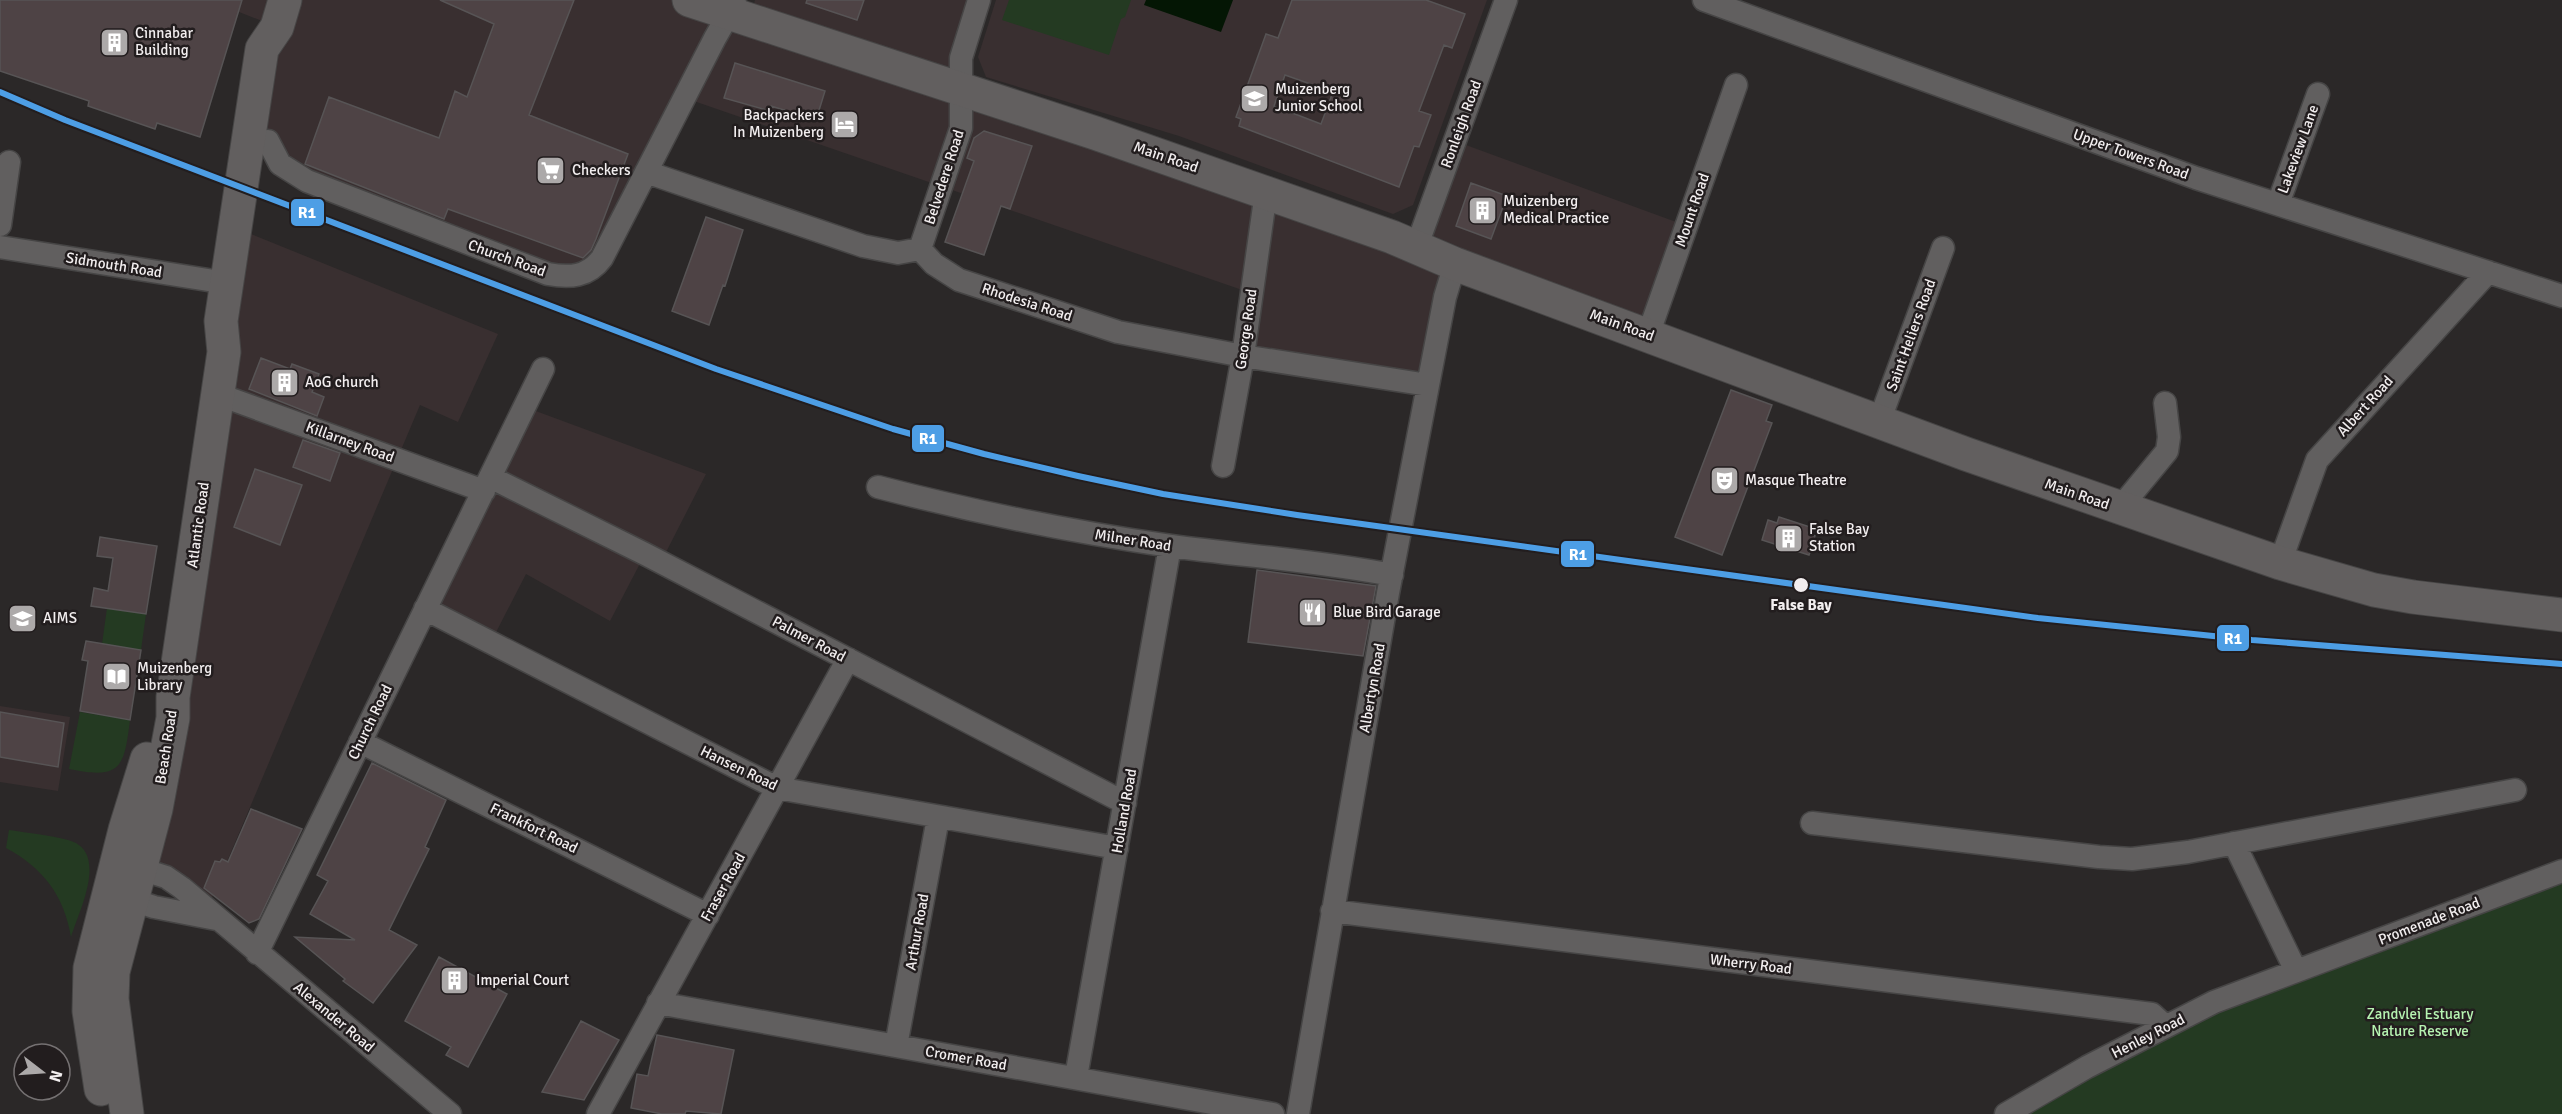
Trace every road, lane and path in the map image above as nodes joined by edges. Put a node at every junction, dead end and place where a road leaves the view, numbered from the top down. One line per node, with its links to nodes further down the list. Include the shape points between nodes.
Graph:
1 (689, 0): 5 (main road, Main Road)
2 (979, 0): 8 (street, Belvedere Road, via 961,57)
3 (1506, 0): 17 (street, Ronleigh Road)
4 (1704, 0): 14 (street, Upper Towers Road, via 2136,157)
5 (733, 6): 8 (main road, Main Road); 12 (street, Church Road)
6 (281, 13): 10 (main road, Atlantic Road); 22 (main road, Atlantic Road, via 260,58)
7 (1736, 85): 24 (street, Mount Road)
8 (962, 88): 13 (main road, Main Road); 19 (street, Belvedere Road, via 963,117 958,141)
9 (2318, 94): 14 (street, Lakeview Lane)
10 (268, 141): 12 (street, Church Road, via 280,164 313,184 558,276 585,273 598,263); 25 (main road, Atlantic Road, via 238,319)
11 (9, 162): 15 (street)
12 (646, 172): 19 (street, via 863,246 885,252)
13 (1266, 192): 17 (main road, Main Road); 26 (street, George Road)
14 (2278, 204): 21 (street, Upper Towers Road)
15 (0, 225)
16 (0, 247): 22 (street, Sidmouth Road)
17 (1416, 248): 20 (main road, Main Road)
18 (1943, 248): 31 (street, Saint Heliers Road)
19 (921, 249): 26 (street, Rhodesia Road, via 934,264 959,280 1118,332)
20 (1455, 264): 24 (main road, Main Road); 28 (street, Albertyn Road)
21 (2488, 272): 23 (street, Upper Towers Road); 37 (street, Albert Road, via 2317,460)
22 (227, 283): 25 (main road, Atlantic Road, via 222,321)
23 (2562, 296)
24 (1648, 334): 31 (main road, Main Road)
25 (224, 352): 29 (main road, Atlantic Road)
26 (1243, 356): 28 (street, Rhodesia Road); 32 (street, George Road)
27 (543, 369): 33 (street, Church Road)
28 (1428, 385): 38 (street, Albertyn Road)
29 (217, 394): 33 (street, Killarney Road); 42 (main road, Atlantic Road)
30 (2165, 404): 35 (street, via 2168,451)
31 (1879, 422): 35 (main road, Main Road)
32 (1223, 466)
33 (487, 484): 39 (street, Church Road); 41 (street, Palmer Road)
34 (878, 487): 36 (street, Milner Road, via 1029,523)
35 (2120, 508): 37 (main road, Main Road)
36 (1170, 546): 38 (street, Milner Road); 46 (street, Holland Road)
37 (2280, 563): 40 (main road, Main Road, via 2374,590)
38 (1392, 575): 53 (street, Albertyn Road)
39 (425, 609): 43 (street, Church Road); 44 (street, Hansen Road)
40 (2562, 615)
41 (848, 659): 44 (street, Fraser Road); 46 (street, Palmer Road)
42 (173, 697): 52 (main road, Beach Road, via 173,718 156,809)
43 (360, 742): 54 (street, Frankfort Road); 56 (street, Church Road)
44 (777, 788): 47 (street, Hansen Road); 54 (street, Fraser Road)
45 (2515, 790): 49 (street)
46 (1125, 804): 50 (street, Holland Road)
47 (938, 818): 50 (street, Hansen Road); 60 (street, Arthur Road)
48 (1812, 823): 49 (street, via 2132,859)
49 (2234, 843): 57 (street)
50 (1117, 848): 61 (street, Holland Road)
51 (2562, 871): 57 (street, Promenade Road)
52 (125, 881): 55 (street, Alexander Road, via 154,907); 55 (street, Alexander Road, via 166,877); 62 (main road, Beach Road, via 90,968 88,985); 63 (main road, Beach Road, via 111,986)
53 (1332, 911): 59 (street, Wherry Road, via 2152,1014); 67 (street, Albertyn Road)
54 (708, 915): 58 (street, Fraser Road)
55 (218, 920): 56 (street, Alexander Road)
56 (257, 953): 64 (street, Alexander Road)
57 (2296, 971): 59 (street, Henley Road, via 2214,1002)
58 (658, 1003): 60 (street, Cromer Road); 65 (street, Fraser Road)
59 (2165, 1026): 68 (street, Henley Road)
60 (896, 1046): 61 (street, Cromer Road)
61 (1076, 1077): 66 (street, Cromer Road)
62 (105, 1114)
63 (127, 1114)
64 (450, 1114)
65 (598, 1114)
66 (1273, 1114)
67 (1298, 1114)
68 (2006, 1114)

